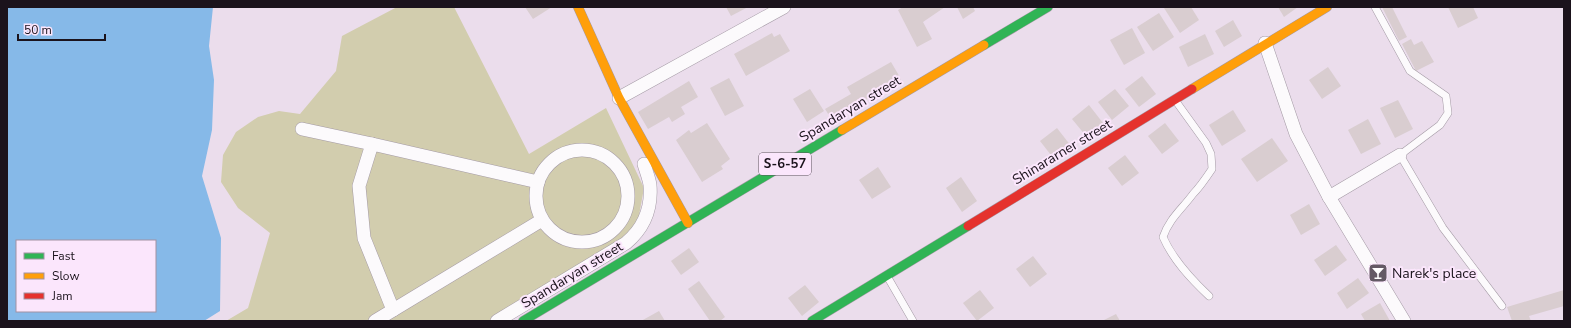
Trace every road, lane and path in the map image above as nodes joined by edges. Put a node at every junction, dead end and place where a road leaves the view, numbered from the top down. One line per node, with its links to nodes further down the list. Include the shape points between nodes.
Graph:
1 (578, 7): 8 (street)
2 (784, 7): 8 (street)
3 (1048, 7): 6 (street, Spandaryan street / Տ-6-57)
4 (1327, 7): 7 (street, Shinararner street)
5 (1375, 7): 12 (lane, via 1410,71 1446,96 1448,113 1440,125)
6 (1031, 11): 17 (street, Spandaryan street / Տ-6-57)
7 (1265, 43): 9 (street, Shinararner street); 15 (street, via 1296,134)
8 (619, 98): 17 (street)
9 (1175, 100): 20 (street, Shinararner street); 21 (lane, via 1206,143 1211,154 1212,170 1174,215 1163,237 1169,251)
10 (302, 129): 11 (street)
11 (372, 144): 14 (street); 23 (street, via 359,186 364,238)
12 (1400, 155): 15 (street); 22 (lane, via 1443,228)
13 (644, 164): 19 (street, via 650,184 650,202 644,220 637,234)
14 (538, 182): 16 (street, via 536,202); 18 (street, via 553,158 579,148 607,155 625,176 629,204 616,229)
15 (1329, 197): 29 (street)
16 (542, 220): 18 (street, via 563,239 591,242); 23 (street)
17 (688, 223): 26 (street, Spandaryan street / Տ-6-57)
18 (596, 239): 19 (street)
19 (604, 256): 25 (street)
20 (887, 275): 27 (street, Shinararner street); 28 (lane)
21 (1209, 296)
22 (1502, 306)
23 (393, 310): 24 (street)
24 (375, 321)
25 (497, 321)
26 (523, 321)
27 (812, 321)
28 (913, 321)
29 (1404, 321)

